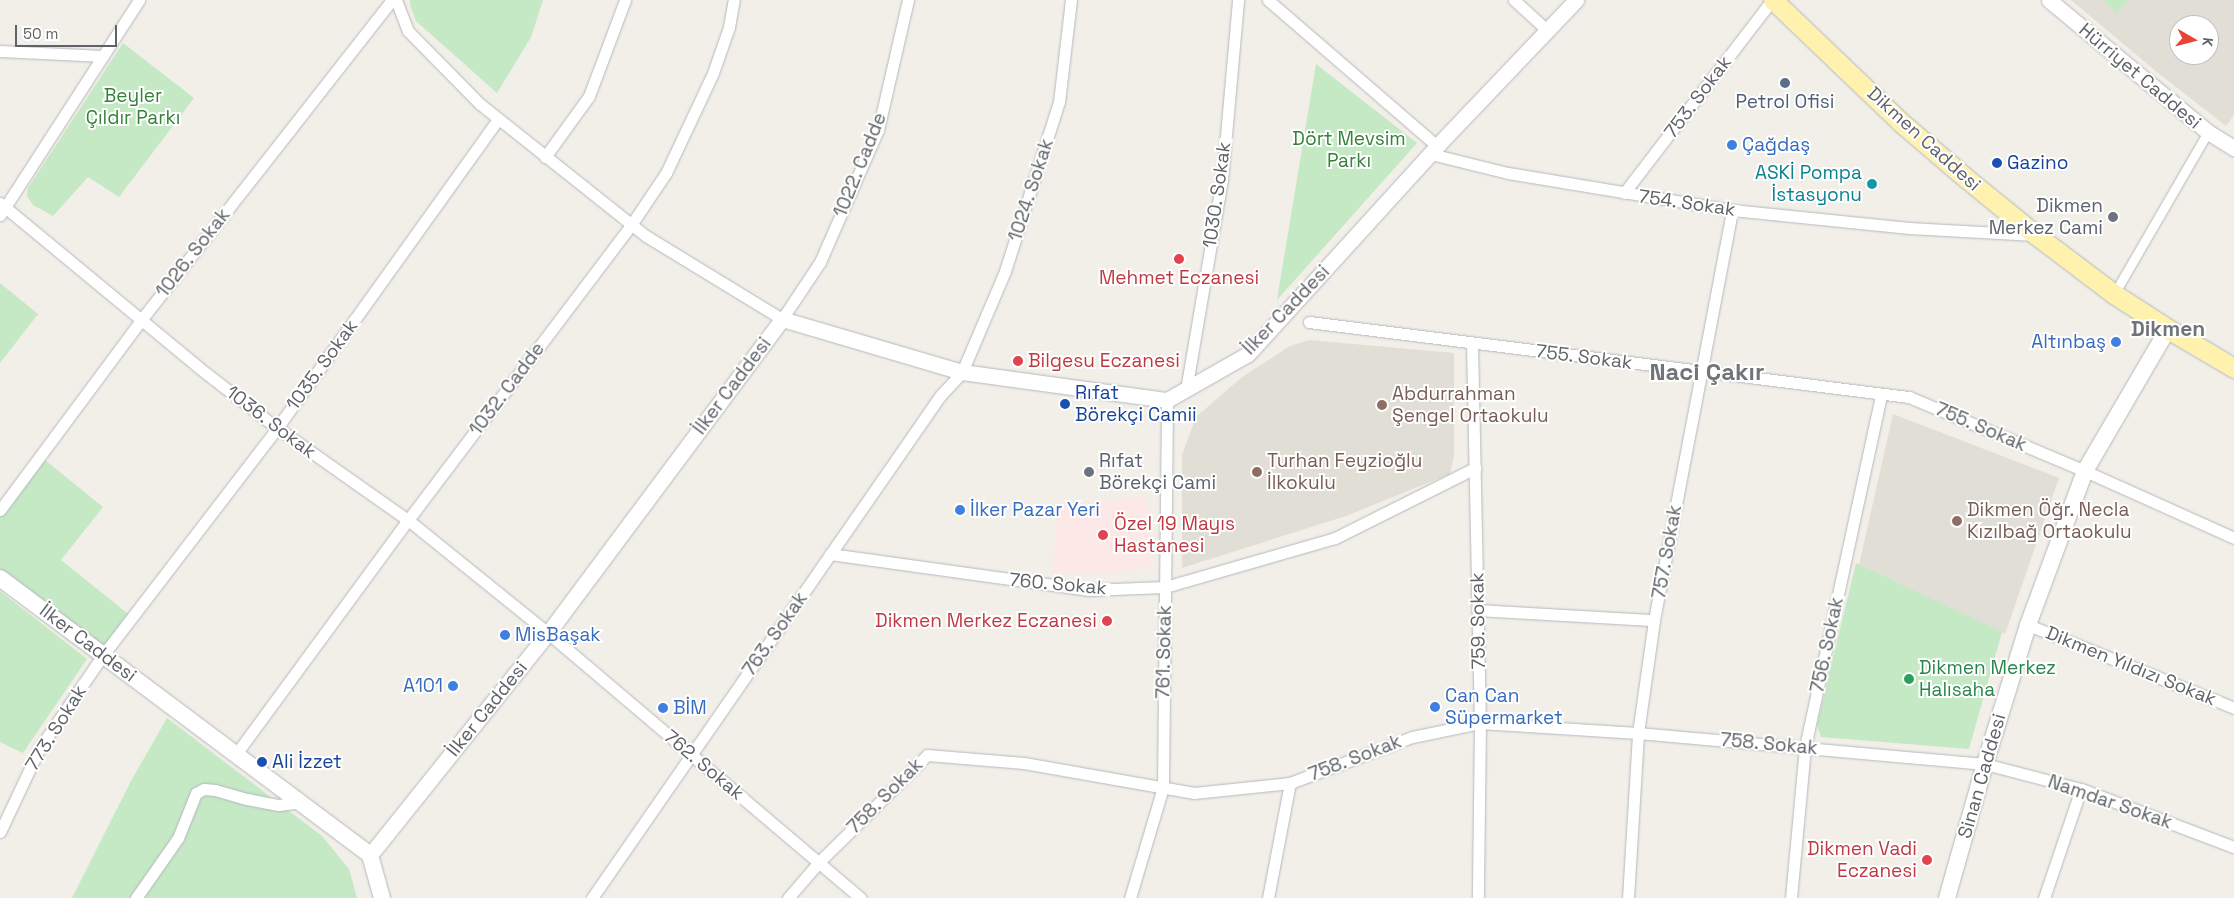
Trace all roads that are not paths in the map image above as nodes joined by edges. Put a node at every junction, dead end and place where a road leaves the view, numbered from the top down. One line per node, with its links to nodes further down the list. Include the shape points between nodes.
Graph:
1 (140, 0): 16 (street)
2 (392, 0): 29 (street, 1026. Sokak)
3 (396, 0): 17 (street, via 408,31)
4 (625, 0): 21 (street, via 589,96)
5 (734, 0): 25 (street, 1032. Cadde, via 723,46 693,119 666,173)
6 (908, 0): 28 (street, 1022. Cadde, via 878,130 820,262)
7 (1071, 0): 35 (street, 1024. Sokak, via 1059,102 1005,271)
8 (1238, 0): 36 (street, 1030. Sokak, via 1222,180)
9 (1268, 0): 20 (street)
10 (1514, 0): 14 (street)
11 (1576, 0): 14 (street, İlker Caddesi)
12 (1773, 0): 22 (street, 753. Sokak); 26 (main road, Dikmen Caddesi, via 1904,125)
13 (2049, 0): 18 (street, Hürriyet Caddesi)
14 (1548, 31): 20 (street, İlker Caddesi)
15 (0, 51): 16 (street)
16 (103, 56): 23 (street)
17 (498, 119): 21 (street); 39 (street, 1035. Sokak)
18 (2208, 132): 19 (street, Hürriyet Caddesi); 27 (street)
19 (2234, 148)
20 (1434, 150): 22 (street, 754. Sokak, via 1508,173); 36 (street, İlker Caddesi, via 1248,354)
21 (545, 157): 25 (street)
22 (1624, 193): 24 (street, 754. Sokak)
23 (2, 208): 29 (street, 1036. Sokak)
24 (1732, 210): 26 (street, 754. Sokak, via 1909,228); 34 (street, 757. Sokak)
25 (632, 225): 28 (street); 43 (street, 1032. Cadde)
26 (2036, 235): 27 (main road, Dikmen Caddesi)
27 (2114, 294): 31 (main road, Dikmen Caddesi)
28 (782, 319): 35 (street, İlker Caddesi); 51 (street, İlker Caddesi)
29 (141, 320): 39 (street, 1036. Sokak); 42 (street, 1026. Sokak)
30 (1309, 322): 32 (street, 755. Sokak)
31 (2168, 329): 33 (main road, Dikmen Caddesi); 41 (main road, Sinan Caddesi)
32 (1472, 343): 34 (street, 755. Sokak); 40 (street, 759. Sokak)
33 (2234, 368)
34 (1700, 371): 37 (street, 755. Sokak); 49 (street, 757. Sokak)
35 (962, 372): 38 (street, İlker Caddesi); 45 (street, 763. Sokak, via 940,396)
36 (1186, 390): 38 (street, İlker Caddesi)
37 (1881, 394): 41 (street, 755. Sokak, via 1909,397); 56 (street, 756. Sokak)
38 (1167, 400): 47 (street, 761. Sokak)
39 (277, 428): 43 (street, 1036. Sokak); 52 (street, 1035. Sokak)
40 (1475, 468): 47 (street, 760. Sokak, via 1334,538); 48 (street, 759. Sokak)
41 (2085, 471): 44 (street, 755. Sokak); 50 (main road, Sinan Caddesi)
42 (0, 510)
43 (408, 520): 51 (street, 1036. Sokak); 57 (street, 1032. Cadde)
44 (2234, 538)
45 (830, 554): 47 (street, 760. Sokak, via 1088,590); 58 (street, 763. Sokak)
46 (0, 578): 52 (main road, İlker Caddesi)
47 (1165, 587): 61 (street, 761. Sokak)
48 (1478, 610): 49 (street); 54 (street, 759. Sokak)
49 (1654, 620): 55 (street, 757. Sokak)
50 (2028, 625): 53 (street, Dikmen Yıldızı Sokak); 59 (main road, Sinan Caddesi)
51 (548, 633): 58 (street, 762. Sokak); 66 (street, İlker Caddesi)
52 (103, 655): 57 (main road, İlker Caddesi); 64 (street, 773. Sokak, via 39,749)
53 (2234, 708)
54 (1480, 723): 55 (street, 758. Sokak); 60 (street, 758. Sokak, via 1412,737); 75 (street, 759. Sokak)
55 (1638, 733): 56 (street, 758. Sokak); 76 (street, 757. Sokak)
56 (1805, 747): 59 (street, 758. Sokak); 77 (street, 756. Sokak)
57 (236, 754): 63 (main road, İlker Caddesi)
58 (692, 754): 67 (street, 762. Sokak); 70 (street, 763. Sokak)
59 (1984, 764): 62 (street, Namdar Sokak); 78 (main road, Sinan Caddesi)
60 (1290, 782): 61 (street, 758. Sokak, via 1194,793); 74 (street)
61 (1163, 787): 67 (street, 758. Sokak, via 1024,763 927,755); 73 (street, 761. Sokak)
62 (2080, 789): 65 (street, Namdar Sokak); 79 (street)
63 (301, 802): 66 (main road, İlker Caddesi); 68 (street, via 278,805 215,790 204,789 196,793 178,838)
64 (0, 832)
65 (2234, 847)
66 (370, 855): 69 (main road)
67 (819, 862): 71 (street, 758. Sokak); 72 (street, 762. Sokak)
68 (136, 898)
69 (382, 898)
70 (592, 898)
71 (788, 898)
72 (861, 898)
73 (1130, 898)
74 (1268, 898)
75 (1478, 898)
76 (1628, 898)
77 (1791, 898)
78 (1947, 898)
79 (2044, 898)

